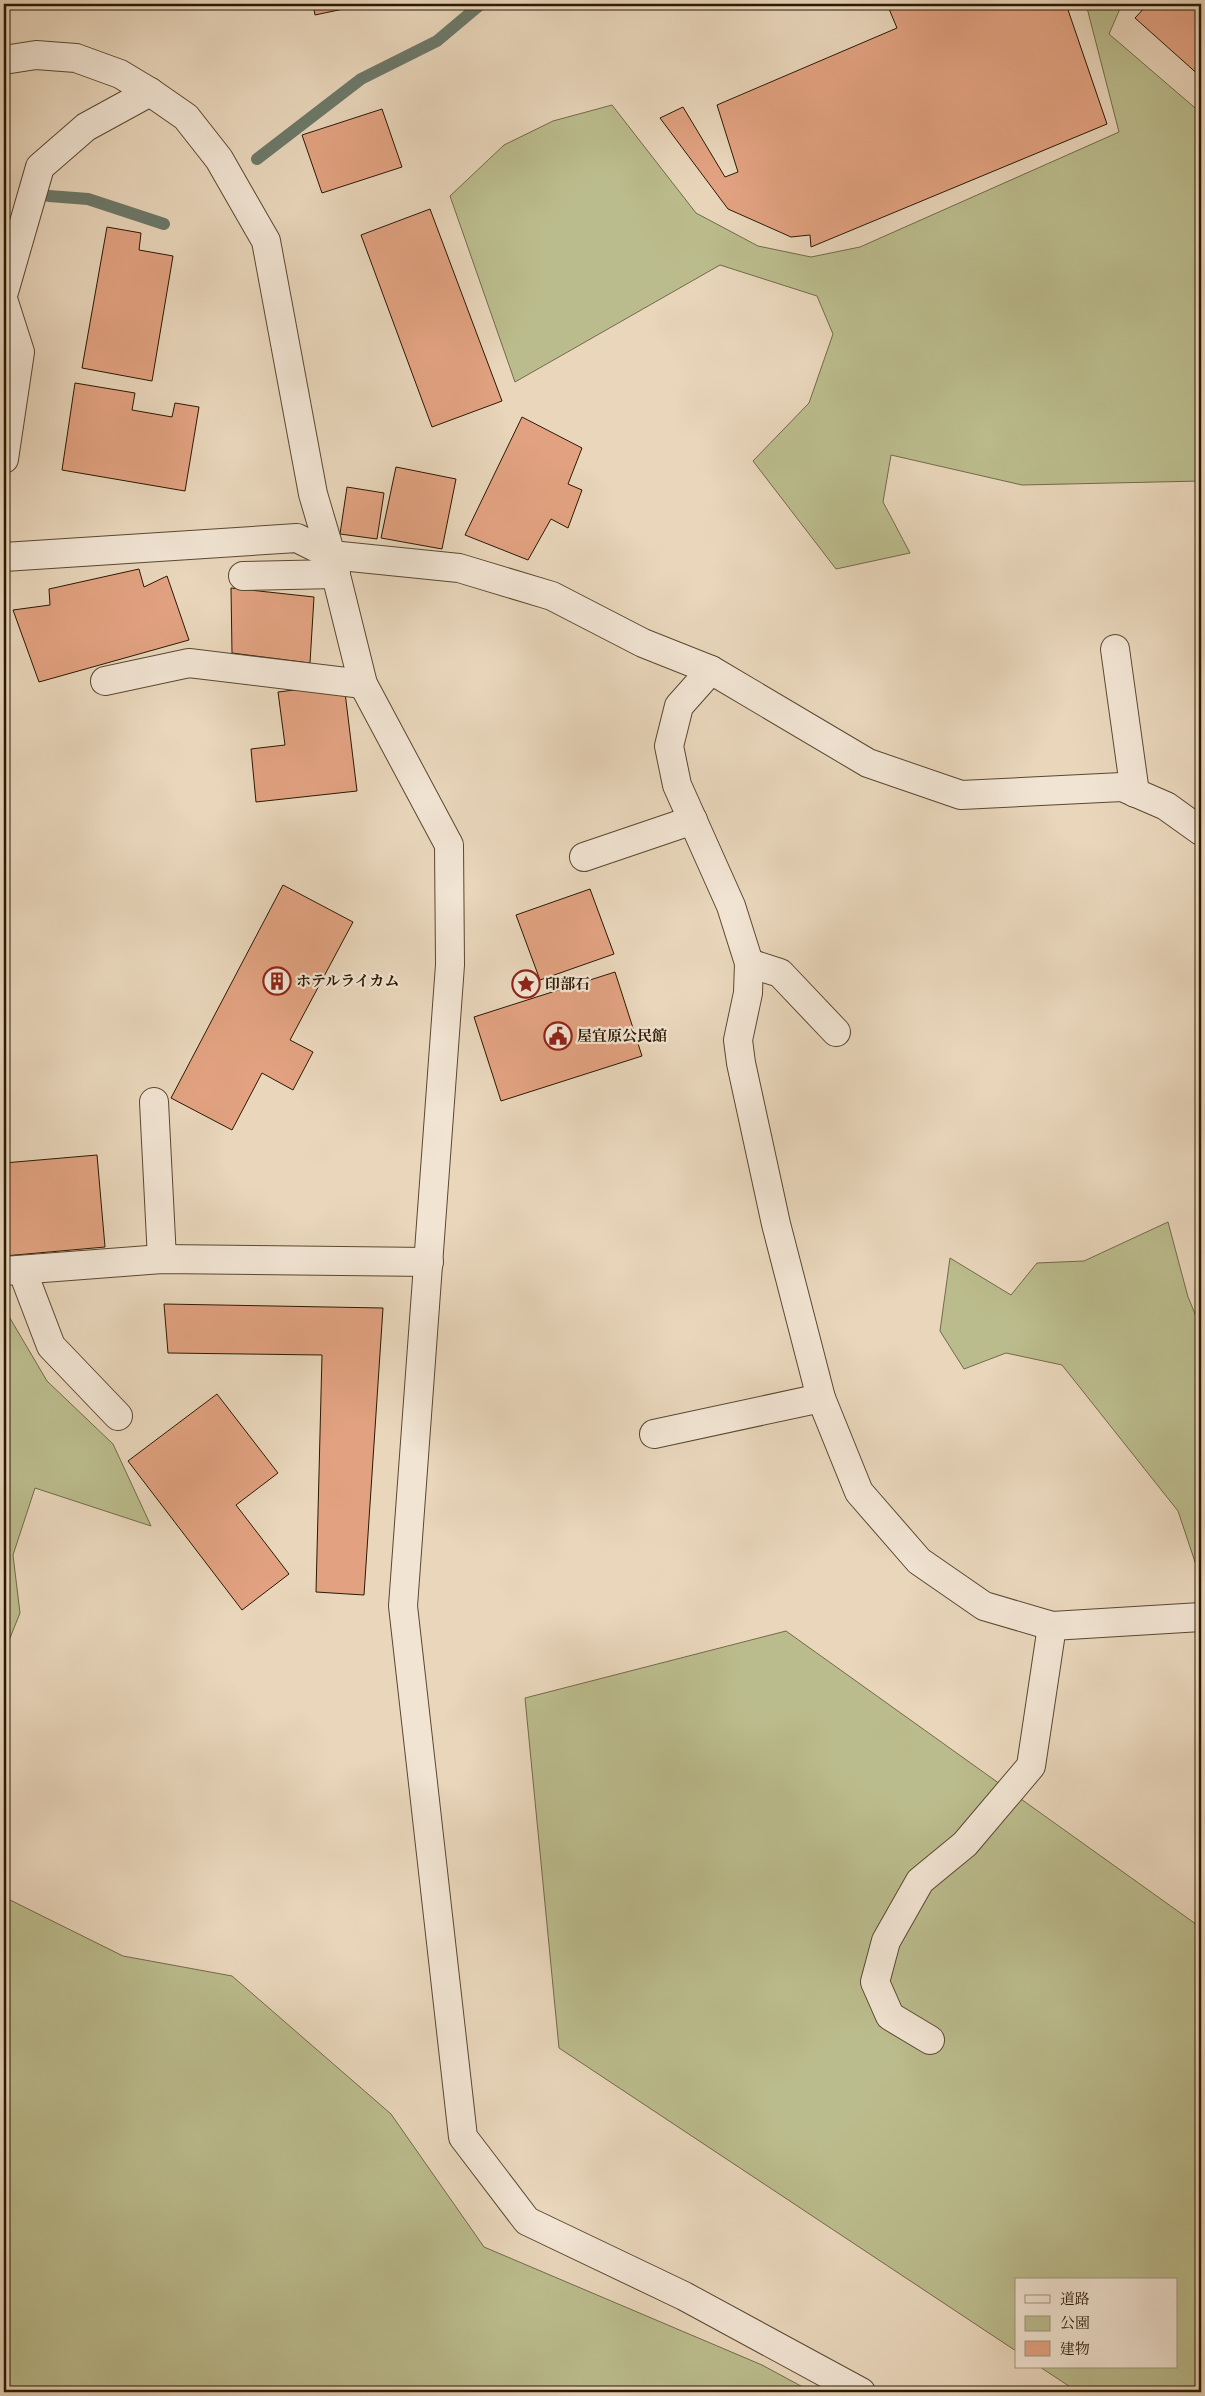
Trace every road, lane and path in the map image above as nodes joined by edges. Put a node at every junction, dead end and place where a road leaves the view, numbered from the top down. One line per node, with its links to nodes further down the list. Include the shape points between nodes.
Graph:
1 (4, 60): 2 (street, via 36,54 76,58 120,74)
2 (150, 92): 3 (street, via 86,127 40,167); 7 (street, via 186,117 219,159 266,241 313,494)
3 (4, 292)
4 (4, 302): 5 (street, via 20,352)
5 (4, 459)
6 (4, 557): 7 (street, via 297,538)
7 (334, 564): 8 (street); 10 (street, via 459,568 543,593 643,643); 12 (street)
8 (243, 576)
9 (1115, 649): 13 (street)
10 (711, 670): 13 (street, via 868,763 961,795 1122,787); 14 (street, via 679,706 669,746 677,785)
11 (105, 681): 12 (street, via 189,663)
12 (363, 684): 21 (street, via 449,845 450,965)
13 (1135, 793): 15 (street, via 1166,806)
14 (693, 820): 16 (street); 17 (street, via 731,906)
15 (1201, 831)
16 (584, 857)
17 (749, 963): 18 (street, via 780,973); 23 (street, via 748,993 738,1040 741,1063 776,1224)
18 (836, 1032)
19 (154, 1102): 20 (street)
20 (162, 1259): 21 (street); 22 (street)
21 (429, 1262): 29 (street, via 403,1606 463,2137 527,2221 684,2296)
22 (13, 1271): 24 (street, via 51,1346)
23 (821, 1398): 25 (street); 27 (street, via 860,1492 919,1561 984,1606)
24 (118, 1416)
25 (654, 1434)
26 (1201, 1617): 27 (street)
27 (1052, 1626): 28 (street, via 1031,1766 965,1844 920,1881 886,1941 875,1982 890,2016)
28 (930, 2040)
29 (861, 2392)

